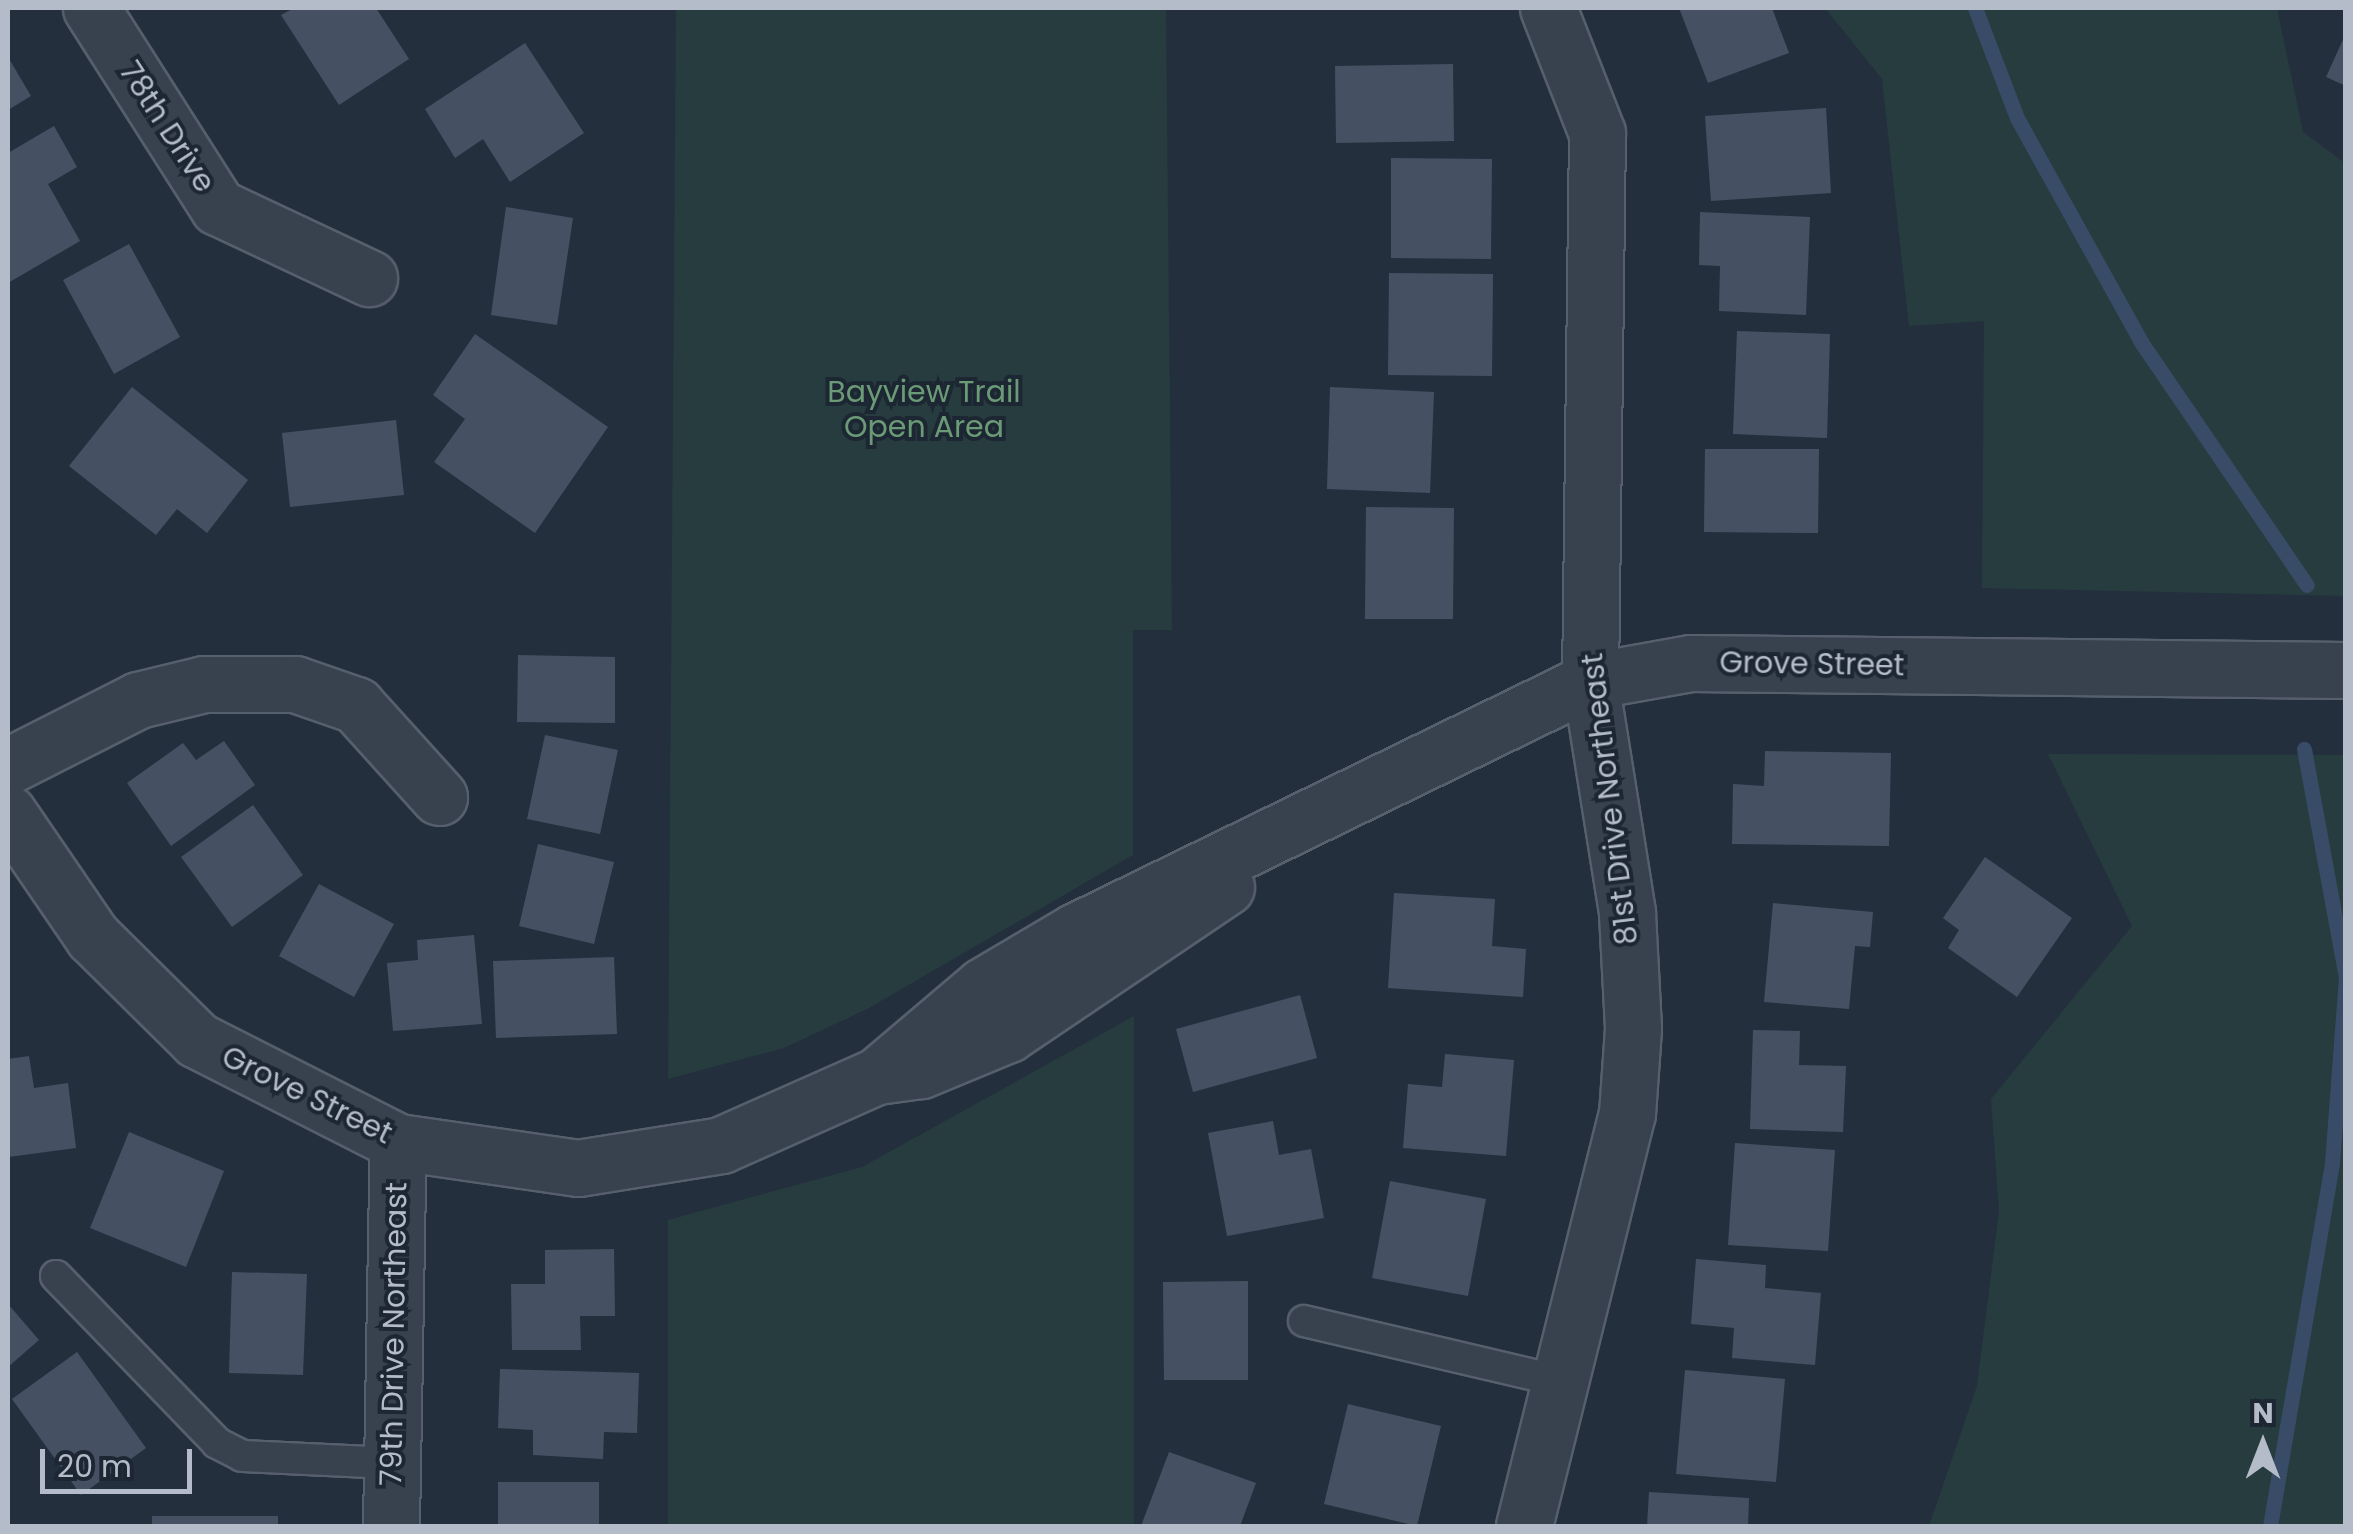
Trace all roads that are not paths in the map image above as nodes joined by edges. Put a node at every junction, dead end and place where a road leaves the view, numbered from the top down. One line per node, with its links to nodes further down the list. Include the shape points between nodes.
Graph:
1 (91, 8): 3 (street, 78th Drive, via 218,206)
2 (1548, 8): 5 (street, 81st Drive Northeast, via 1597,133)
3 (370, 278)
4 (2346, 670): 5 (street, Grove Street, via 1691,663)
5 (1590, 680): 9 (street, Grove Street, via 1314,821 1060,940 983,986 878,1076 721,1145 578,1168); 12 (street, 81st Drive Northeast, via 1628,912 1633,1028 1628,1114)
6 (8, 766): 7 (street, via 138,700 204,684 278,683 356,705)
7 (439, 797)
8 (8, 813): 9 (street, Grove Street, via 93,937 197,1040)
9 (398, 1142): 13 (street, 79th Drive Northeast)
10 (56, 1276): 13 (lane, via 217,1444 242,1456)
11 (1304, 1321): 12 (lane)
12 (1560, 1380): 15 (street, 81st Drive Northeast)
13 (391, 1463): 14 (street, 79th Drive Northeast)
14 (391, 1526)
15 (1524, 1526)

